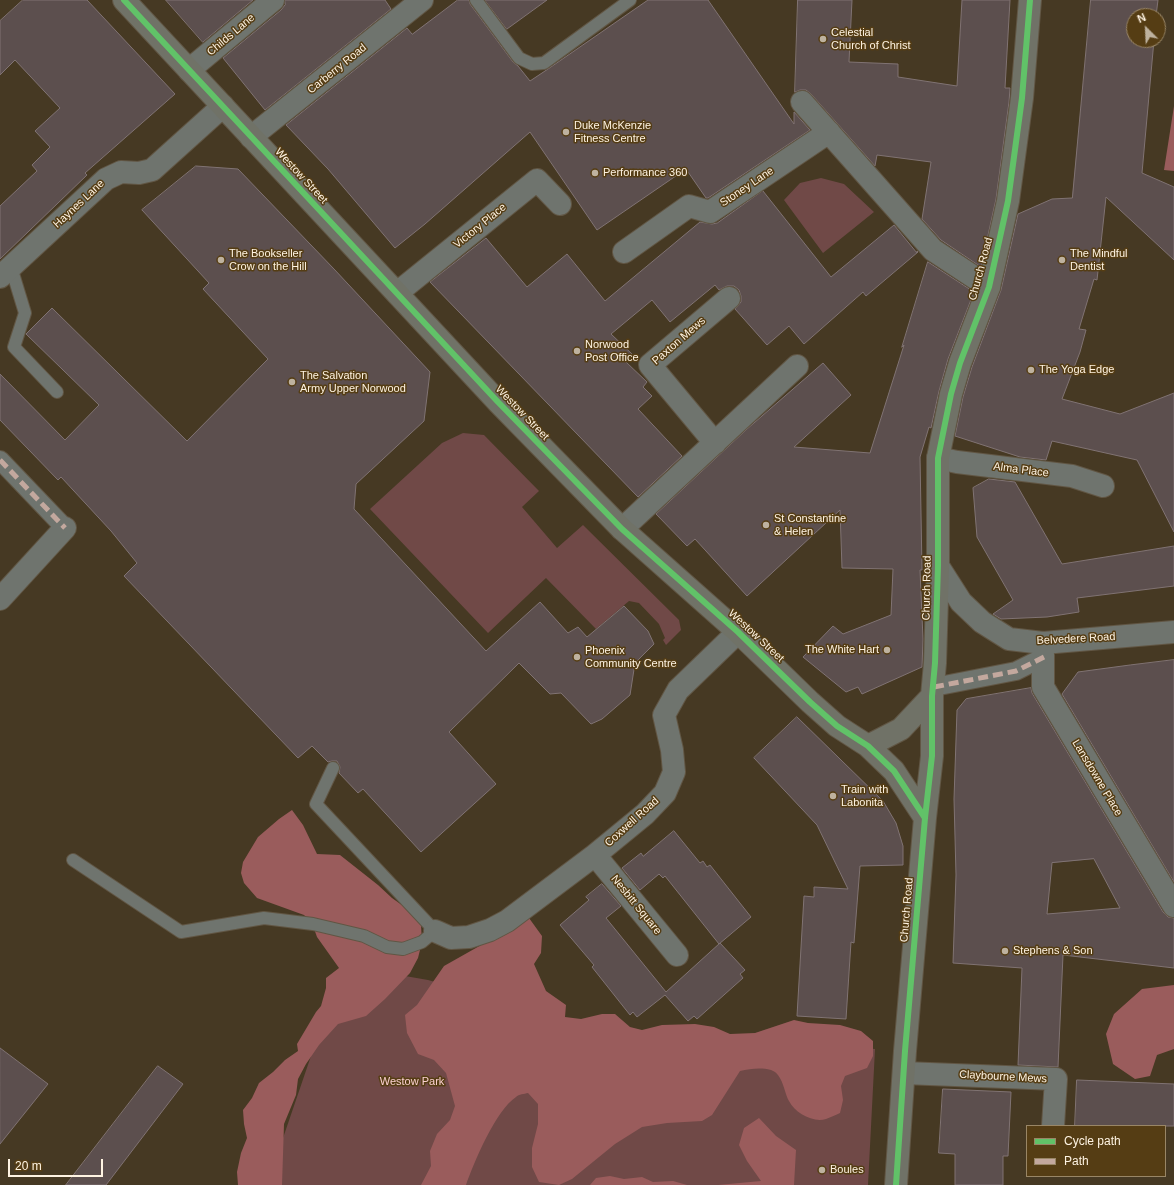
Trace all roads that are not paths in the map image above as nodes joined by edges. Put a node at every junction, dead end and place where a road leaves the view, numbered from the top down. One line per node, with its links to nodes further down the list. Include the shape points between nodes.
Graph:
1 (124, 0): 7 (main road, Westow Street)
2 (273, 0): 7 (street, Childs Lane)
3 (422, 0): 11 (street, Carberry Road)
4 (476, 0): 5 (lane, via 519,58 532,64 544,63)
5 (630, 0)
6 (1030, 0): 15 (main road, Church Road, via 1022,98 1008,201)
7 (189, 70): 9 (main road, Westow Street)
8 (802, 102): 10 (street)
9 (223, 106): 11 (main road, Westow Street); 14 (street, Haynes Lane, via 152,170 139,173 121,172 106,179)
10 (829, 132): 13 (street, Stoney Lane, via 710,212 689,206); 15 (street, via 933,250)
11 (251, 138): 16 (main road, Westow Street)
12 (560, 204): 16 (street, Victory Place, via 537,180)
13 (624, 252)
14 (6, 272): 19 (lane, via 24,313 14,347)
15 (989, 287): 21 (main road, Church Road, via 960,363)
16 (397, 293): 25 (main road, Westow Street, via 456,359)
17 (729, 298): 20 (street, Paxton Mews, via 650,365)
18 (796, 366): 20 (street)
19 (57, 392)
20 (715, 443): 25 (street)
21 (938, 458): 23 (street, Alma Place, via 1072,476); 26 (main road, Church Road)
22 (0, 460): 24 (street)
23 (1103, 486)
24 (65, 528): 27 (street)
25 (622, 529): 28 (main road, Westow Street)
26 (938, 566): 30 (street, Belvedere Road, via 961,602 982,622 1009,639); 31 (main road, Church Road)
27 (0, 599)
28 (738, 632): 32 (main road, Westow Street, via 837,726); 35 (street, Coxwell Road, via 678,690 664,715 674,772 665,793 646,814)
29 (1174, 632): 30 (street, Belvedere Road)
30 (1044, 650): 31 (street, Belvedere Road, via 1016,671); 37 (street, Lansdowne Place, via 1043,687)
31 (933, 692): 32 (main road, via 901,729); 34 (main road, Church Road, via 932,756)
32 (868, 746): 34 (main road, Westow Street, via 894,770)
33 (333, 768): 38 (lane, via 316,804)
34 (925, 818): 40 (main road, Church Road)
35 (595, 855): 38 (street, Coxwell Road, via 507,921 490,930 469,937 450,938); 39 (street, Nesbitt Square)
36 (73, 860): 38 (lane, via 181,932 264,918 313,924 364,936 387,946 403,949 422,942)
37 (1174, 906)
38 (435, 931)
39 (677, 955)
40 (904, 1073): 41 (street, Claybourne Mews, via 1056,1080); 42 (main road, Church Road)
41 (1053, 1125)
42 (896, 1185)

